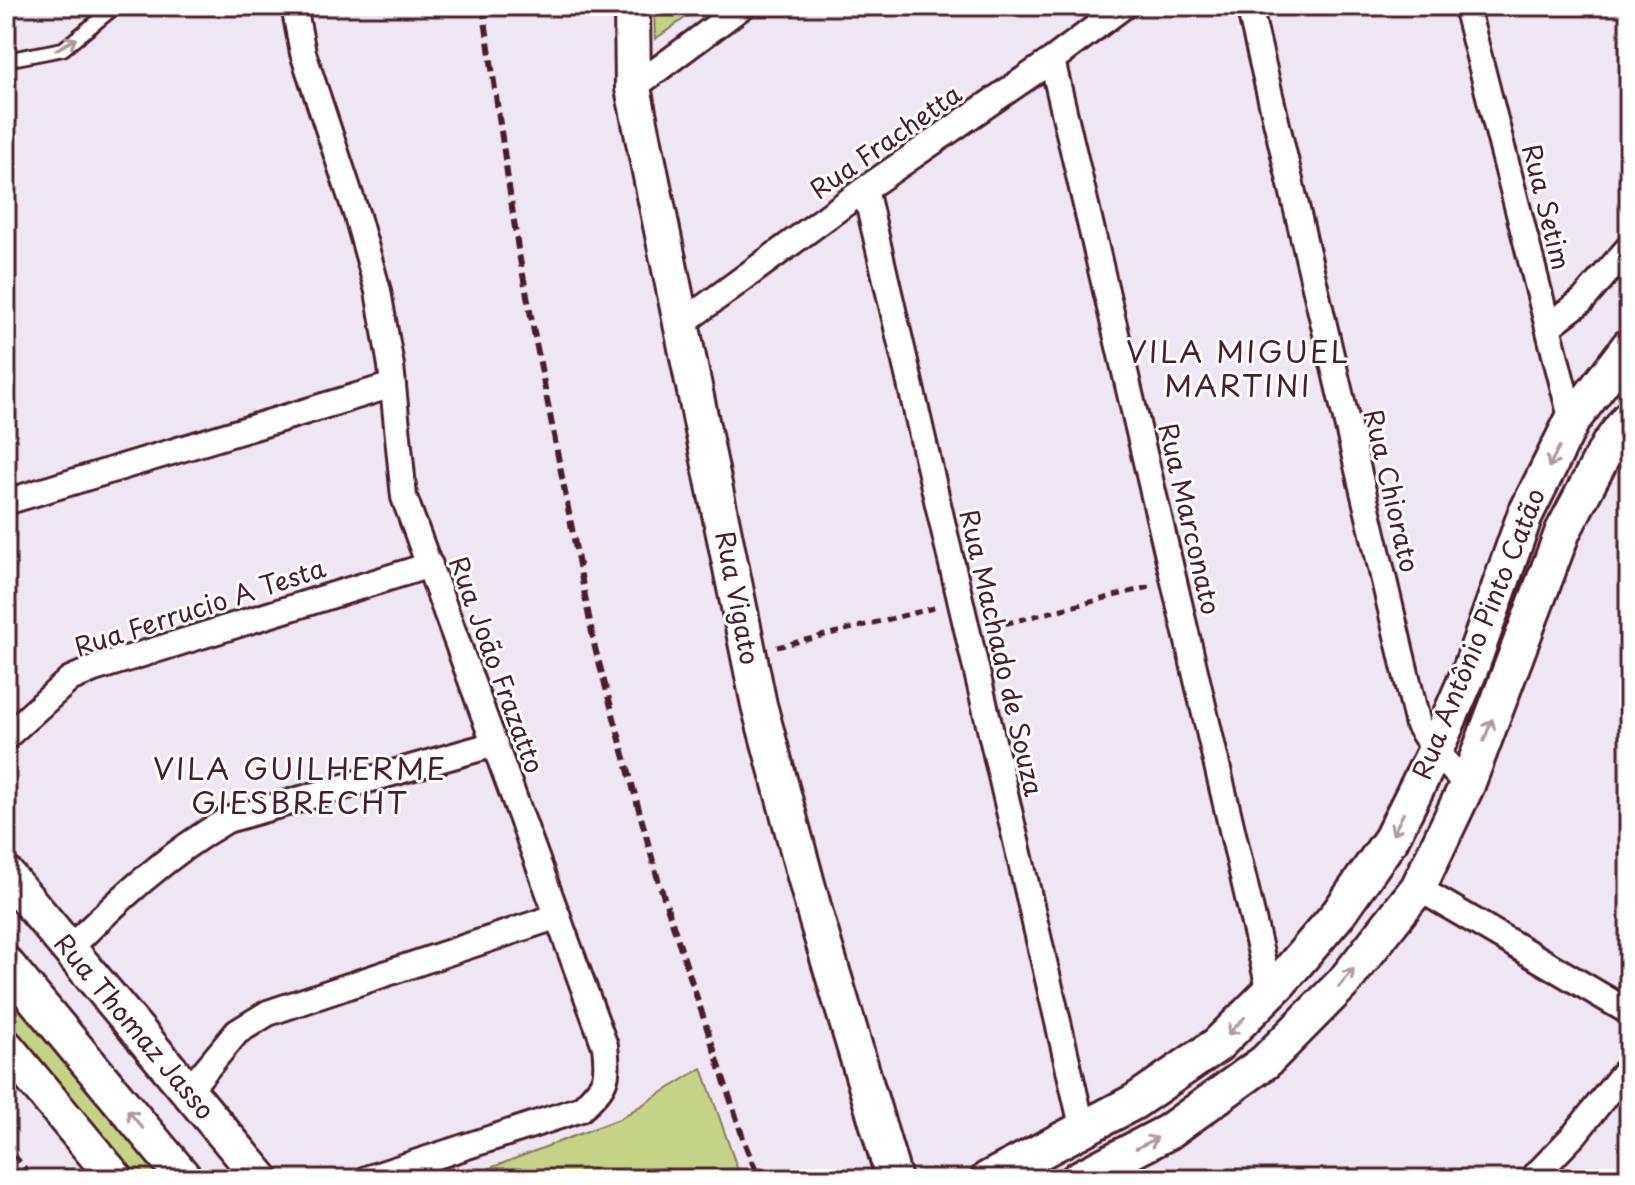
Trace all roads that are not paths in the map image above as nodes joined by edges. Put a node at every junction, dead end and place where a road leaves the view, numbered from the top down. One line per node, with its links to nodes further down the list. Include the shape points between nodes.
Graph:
1 (116, 6): 8 (lane, one-way to 1, via 63,49)
2 (294, 6): 16 (street, Rua João Frazatto, via 303,53 378,291)
3 (632, 6): 10 (main road, Rua Vigato)
4 (743, 6): 10 (street)
5 (1124, 6): 9 (street, Rua Frachetta)
6 (1249, 6): 23 (street, Rua Chiorato, via 1418,725)
7 (1466, 6): 14 (street, Rua Setim)
8 (6, 60)
9 (1052, 60): 11 (street, Rua Frachetta); 30 (street, Rua Marconato)
10 (633, 88): 13 (main road, Rua Vigato)
11 (865, 189): 13 (street, Rua Frachetta); 35 (street, Rua Machado de Souza)
12 (1629, 247): 14 (street, via 1583,300)
13 (681, 324): 40 (main road, Rua Vigato, via 759,705)
14 (1548, 327): 18 (street, Rua Setim)
15 (1629, 346): 18 (main road, Rua Antônio Pinto Catão)
16 (393, 385): 19 (street); 20 (street, Rua João Frazatto, via 404,497)
17 (1629, 418): 24 (main road, Rua Antônio Pinto Catão, one-way to 17, via 1563,531 1608,446)
18 (1572, 421): 23 (main road, Rua Antônio Pinto Catão, one-way to 23, via 1525,515)
19 (6, 502)
20 (430, 565): 21 (street, Rua Ferrucio A Testa, via 94,669 70,679); 22 (street, Rua João Frazatto)
21 (6, 737)
22 (495, 744): 27 (street, Rua João Frazatto); 28 (street, via 227,820 134,885)
23 (1435, 751): 24 (street, Rua Chiorato); 30 (main road, Rua Antônio Pinto Catão, one-way to 30, via 1391,839 1339,913)
24 (1467, 785): 26 (main road, Rua Antônio Pinto Catão)
25 (6, 874): 28 (main road, Rua Thomaz Jasso)
26 (1418, 888): 31 (street); 42 (main road, Rua Antônio Pinto Catão, one-way to 26, via 1168,1132 1265,1062 1344,982)
27 (558, 916): 34 (street, via 268,1013 237,1032); 39 (street, Rua João Frazatto, via 605,1046 608,1072 597,1092 581,1109)
28 (69, 949): 34 (main road, Rua Thomaz Jasso)
29 (6, 964): 37 (main road, one-way to 29)
30 (1270, 992): 35 (main road, Rua Antônio Pinto Catão, one-way to 35, via 1217,1045)
31 (1629, 1012)
32 (6, 1047): 36 (main road)
33 (1629, 1066): 43 (street)
34 (188, 1091): 38 (main road, Rua Thomaz Jasso)
35 (1083, 1130): 41 (main road, Rua Antônio Pinto Catão)
36 (116, 1179)
37 (185, 1179)
38 (262, 1179)
39 (366, 1179)
40 (894, 1179)
41 (988, 1179)
42 (1078, 1179)
43 (1532, 1179)

